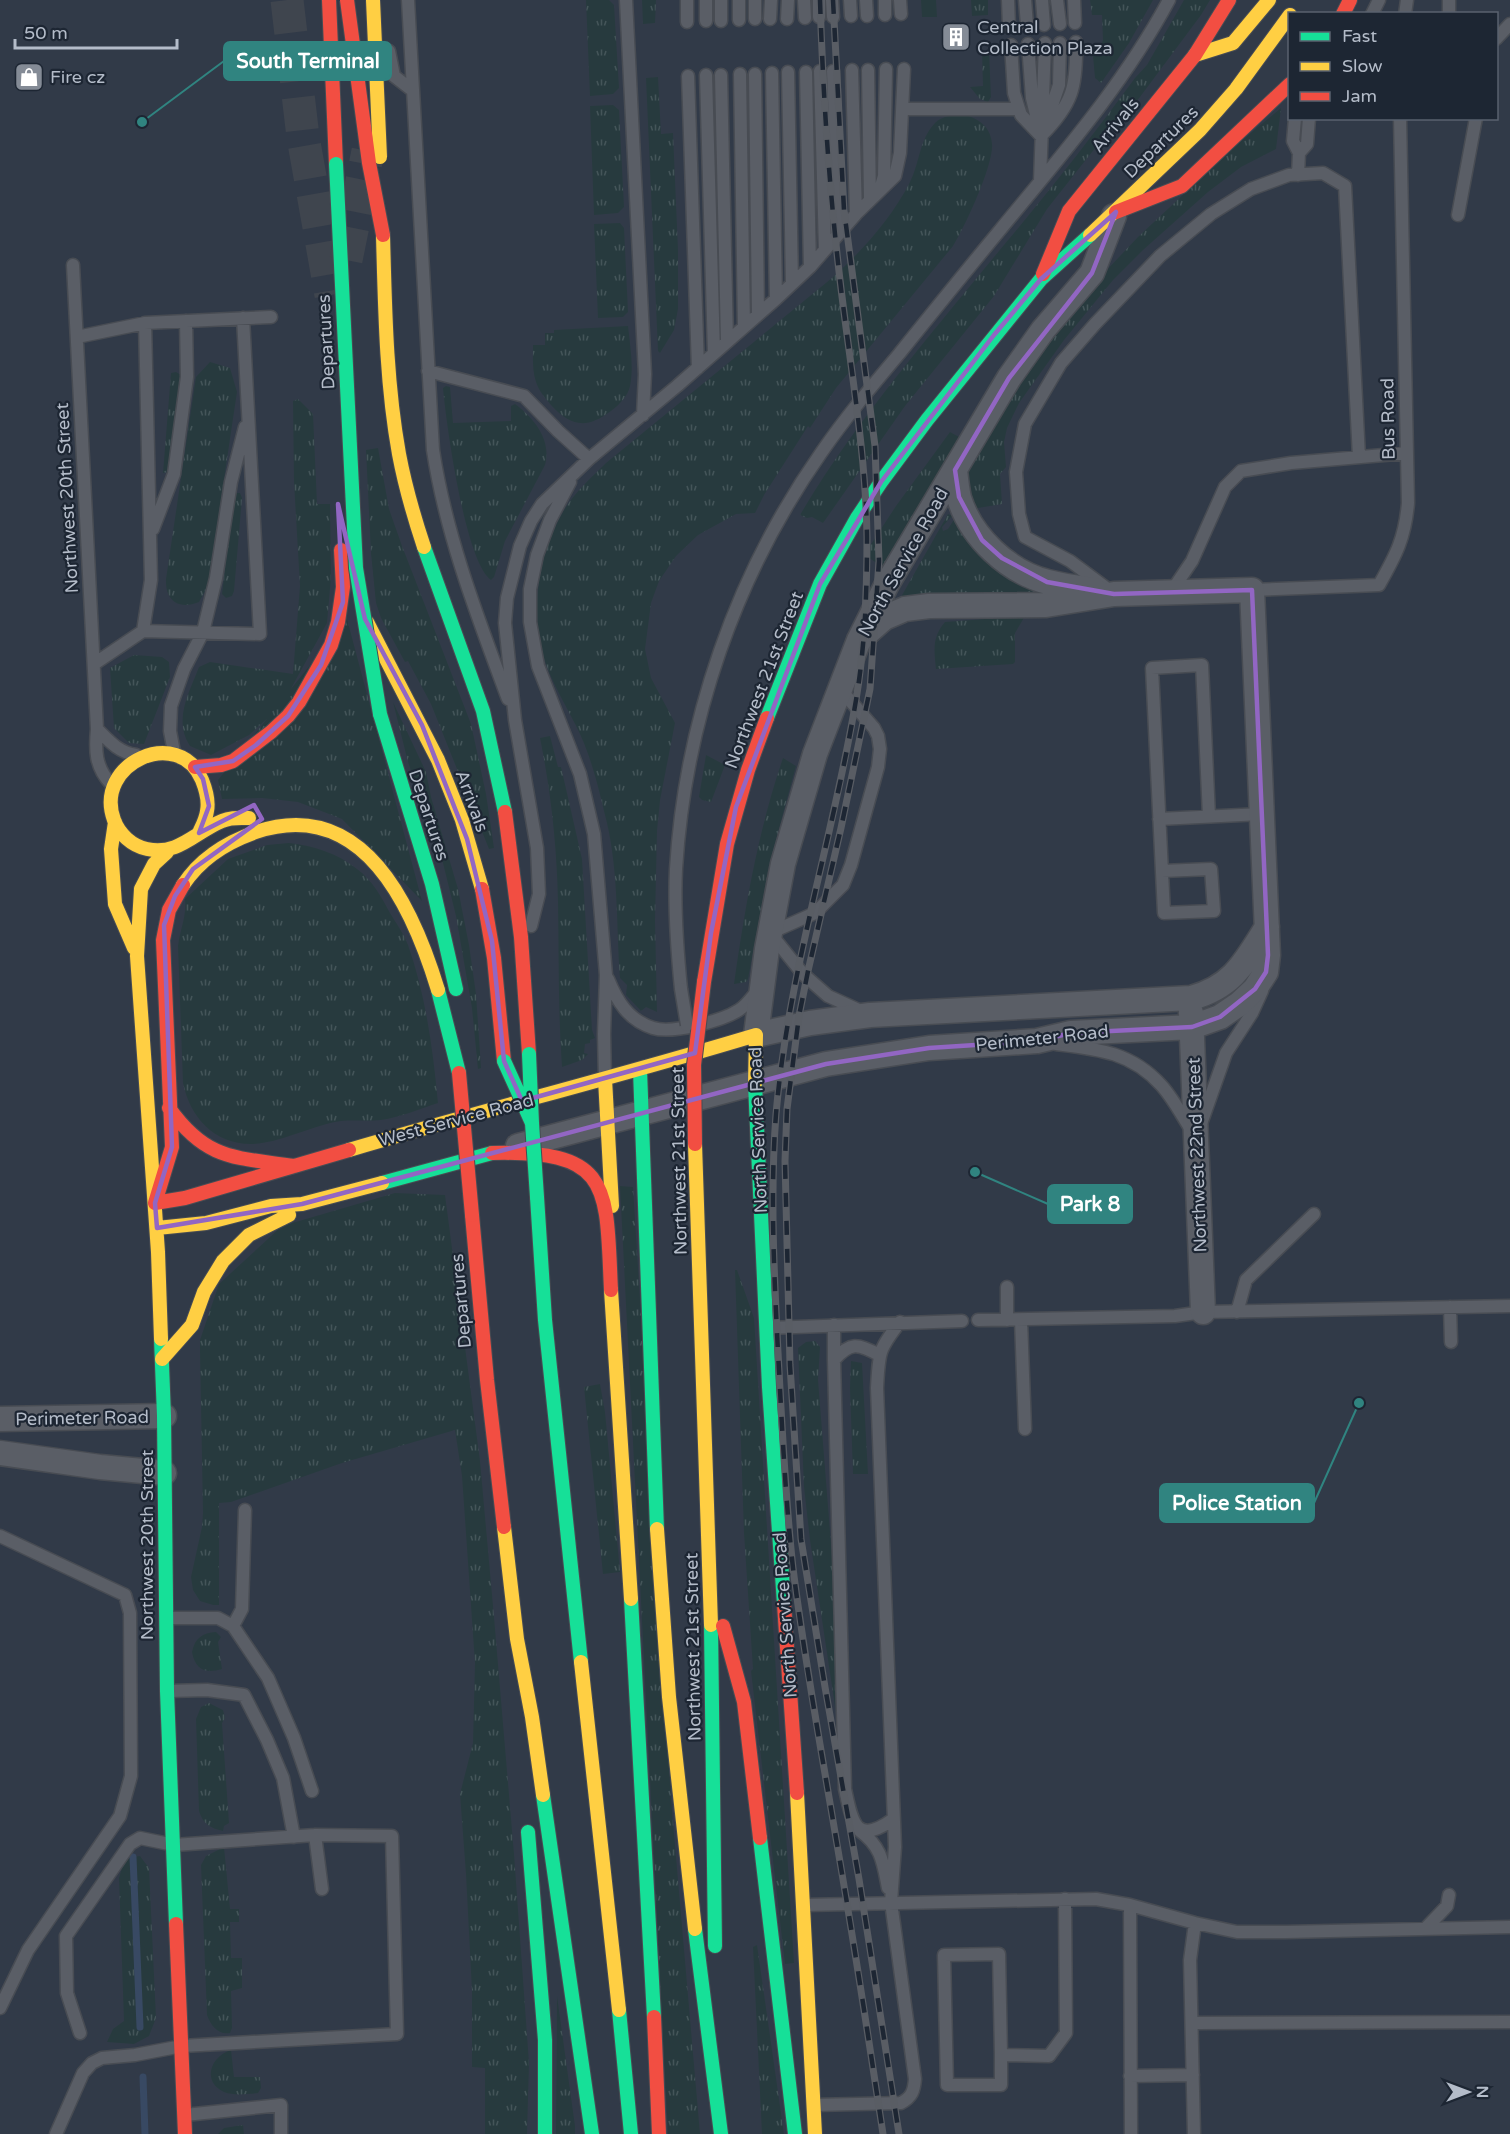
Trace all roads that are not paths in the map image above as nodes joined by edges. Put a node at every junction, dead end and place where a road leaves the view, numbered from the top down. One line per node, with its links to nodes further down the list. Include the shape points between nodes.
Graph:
1 (329, 0): 145 (main road, Departures, bridge, via 355,547 363,620 380,714 440,908)
2 (347, 0): 87 (main road, bridge)
3 (374, 0): 87 (main road, bridge)
4 (408, 0): 70 (lane)
5 (626, 0): 106 (lane, via 645,374)
6 (687, 0): 43 (lane)
7 (706, 0): 41 (lane)
8 (721, 0): 42 (lane)
9 (739, 0): 39 (lane)
10 (755, 0): 40 (lane)
11 (771, 0): 37 (lane)
12 (788, 0): 35 (lane)
13 (804, 0): 36 (lane)
14 (819, 0): 32 (lane)
15 (832, 0): 33 (lane)
16 (850, 0): 30 (lane)
17 (866, 0): 31 (lane)
18 (885, 0): 29 (lane)
19 (900, 0): 28 (lane)
20 (1008, 0): 49 (lane)
21 (1025, 0): 47 (lane)
22 (1042, 0): 48 (lane)
23 (1057, 0): 45 (lane)
24 (1074, 0): 44 (lane)
25 (1169, 0): 80 (lane, via 1134,60)
26 (1229, 0): 56 (main road, Arrivals)
27 (1269, 0): 56 (main road, via 1233,43)
28 (901, 14)
29 (885, 15)
30 (851, 16)
31 (867, 16)
32 (819, 17)
33 (833, 17)
34 (1288, 17): 83 (main road, Departures, via 1218,111)
35 (787, 18)
36 (805, 18)
37 (770, 19)
38 (382, 20): 70 (lane, via 394,76)
39 (739, 20)
40 (755, 20)
41 (706, 21)
42 (721, 21)
43 (687, 22)
44 (1076, 23)
45 (1060, 24)
46 (1510, 24): 50 (lane)
47 (1027, 25)
48 (1044, 25)
49 (1010, 26)
50 (1498, 38)
51 (1076, 42): 77 (lane, via 1077,68 1070,96 1059,118)
52 (1045, 43): 77 (lane)
53 (1060, 43): 77 (lane, via 1059,86)
54 (1028, 44): 77 (lane, via 1032,98)
55 (1011, 45): 71 (lane)
56 (1195, 55): 91 (main road, Arrivals, via 1069,211)
57 (868, 69): 82 (lane)
58 (886, 69): 81 (lane, via 884,176)
59 (904, 69): 72 (lane)
60 (852, 70): 84 (lane)
61 (788, 72): 92 (lane)
62 (806, 72): 90 (lane)
63 (772, 73): 93 (lane)
64 (740, 74): 99 (lane)
65 (755, 74): 94 (lane)
66 (706, 75): 102 (lane)
67 (721, 75): 101 (lane)
68 (688, 76): 103 (lane)
69 (1288, 86): 83 (main road, via 1182,186)
70 (412, 90): 104 (lane)
71 (1019, 109): 72 (lane); 77 (lane)
72 (903, 110): 81 (lane, via 895,176)
73 (1295, 120): 78 (lane, via 1293,141)
74 (1309, 120): 78 (lane, via 1307,144)
75 (1400, 120): 107 (lane, Bus Road)
76 (1476, 120): 85 (lane)
77 (1041, 136): 80 (lane)
78 (1299, 153): 79 (lane)
79 (1298, 175): 108 (lane, via 1323,173 1345,186); 117 (lane, via 1251,189 1211,214 1160,256 1061,363 1024,424 1016,472 1025,537 1070,561)
80 (1040, 181): 151 (lane, bridge, via 837,429 795,493 746,584 728,627 692,750 676,869 681,989)
81 (880, 190): 82 (lane)
82 (870, 200): 84 (lane)
83 (1116, 212): 91 (main road, Departures); 110 (street, North Service Road, via 1092,273 1043,330)
84 (856, 214): 86 (lane)
85 (1458, 215)
86 (839, 234): 88 (lane); 88 (lane, via 827,71)
87 (383, 235): 139 (main road, via 386,324 399,456 489,734 512,856)
88 (825, 250): 90 (lane)
89 (73, 265): 100 (lane, Northwest 20th Street)
90 (810, 267): 92 (lane)
91 (1041, 279): 151 (main road, Northwest 21st Street, bridge, via 881,482 820,584 761,731 736,807 719,885)
92 (792, 283): 93 (lane)
93 (776, 299): 94 (lane)
94 (758, 314): 99 (lane)
95 (271, 317): 96 (lane)
96 (243, 318): 97 (lane); 105 (lane)
97 (186, 321): 98 (lane); 113 (lane, via 187,377 174,474)
98 (145, 323): 100 (lane); 113 (lane)
99 (744, 326): 101 (lane)
100 (77, 337): 121 (lane, Northwest 20th Street)
101 (727, 341): 102 (lane)
102 (714, 353): 103 (lane)
103 (698, 368): 106 (lane)
104 (428, 371): 109 (lane, via 524,396); 123 (lane, via 438,485 469,594)
105 (248, 413): 119 (lane); 119 (lane, via 260,634)
106 (643, 415): 109 (lane)
107 (1407, 453): 108 (lane); 115 (lane, Bus Road, via 1406,526 1379,585)
108 (1359, 457): 116 (lane, via 1240,471 1226,487 1192,561)
109 (589, 459): 111 (lane)
110 (955, 470): 117 (street, via 968,520 1002,558 1047,582); 120 (street, North Service Road, via 887,584)
111 (574, 473): 123 (lane, via 542,504 531,521 512,572 505,623); 142 (lane, via 537,555 530,589 530,622 544,684 587,798 598,867)
112 (338, 504): 159 (main road, Arrivals, bridge, via 365,619 422,725 467,839 492,941 504,1061)
113 (150, 536): 118 (lane, via 151,579)
114 (341, 539): 127 (main road, via 341,612 331,645 310,685 288,716 244,754 221,765)
115 (1252, 590): 116 (street); 129 (street)
116 (1171, 592): 117 (street)
117 (1114, 594): 120 (street, via 1046,604 905,609 884,618)
118 (142, 631): 119 (lane); 121 (lane)
119 (203, 632): 126 (lane, via 171,706 170,730)
120 (860, 640): 122 (street, North Service Road)
121 (94, 664): 124 (lane, Northwest 20th Street)
122 (840, 689): 138 (street, North Service Road, via 803,790); 138 (lane, via 874,728 880,749 851,865 843,885 815,913)
123 (515, 720): 139 (lane, via 533,822 539,894)
124 (97, 729): 125 (lane, via 121,750); 128 (lane, Northwest 20th Street, via 98,763)
125 (146, 755): 126 (main road); 128 (main road, via 126,767)
126 (176, 756): 127 (main road)
127 (195, 767): 134 (main road, via 209,799 206,820)
128 (113, 787): 132 (main road)
129 (1262, 814): 130 (lane); 137 (street)
130 (1209, 816): 131 (lane); 131 (lane, via 1202,665 1152,668)
131 (1160, 819): 136 (lane)
132 (115, 822): 135 (main road, via 121,833 142,849); 140 (main road, Northwest 20th Street, via 111,849 115,904)
133 (286, 826): 134 (main road, via 241,817); 153 (main road, via 320,828 341,836 364,852 391,882 423,945); 156 (main road, via 223,846 194,869 175,896 164,925 162,956)
134 (199, 833): 135 (main road, via 179,849)
135 (167, 852): 140 (main road, Northwest 20th Street, via 154,864 141,889)
136 (1162, 871): 136 (lane, via 1164,913 1214,911 1212,869)
137 (1267, 927): 141 (street); 144 (street, Perimeter Road, via 1242,967 1222,986)
138 (770, 933): 143 (street, North Service Road); 146 (lane, via 803,974 828,996)
139 (524, 953): 159 (main road, bridge)
140 (137, 956): 163 (main road, Northwest 20th Street)
141 (1266, 972): 148 (street, Perimeter Road, via 1239,1004 1220,1017); 160 (lane, via 1260,997 1226,1053)
142 (606, 975): 143 (lane, via 625,1010 655,1029 677,1029 738,1011); 154 (lane)
143 (763, 985): 149 (street, North Service Road)
144 (1191, 998): 146 (street, Perimeter Road); 148 (street, Northwest 22nd Street)
145 (457, 999)
146 (870, 1015): 149 (street, Perimeter Road)
147 (460, 1018): 153 (main road, Departures)
148 (1192, 1027): 150 (street, Perimeter Road, via 1071,1033); 160 (street, Northwest 22nd Street)
149 (756, 1035): 152 (main road, West Service Road); 155 (main road, North Service Road)
150 (1037, 1041): 155 (street, Perimeter Road, via 908,1050 826,1064); 160 (lane, via 1114,1053 1132,1061 1163,1087)
151 (694, 1065): 191 (main road, Northwest 21st Street, bridge)
152 (640, 1070): 154 (main road, West Service Road); 157 (main road)
153 (459, 1073): 194 (main road, Departures, bridge, via 486,1368)
154 (605, 1079): 158 (main road); 162 (main road, West Service Road)
155 (755, 1082): 157 (street); 179 (main road, North Service Road)
156 (170, 1108): 162 (main road, via 185,1130 213,1151); 163 (main road, via 172,1147)
157 (642, 1113): 158 (street); 232 (main road, via 659,1573 686,1860)
158 (608, 1122): 161 (street); 167 (main road, via 613,1204)
159 (532, 1123): 230 (main road, bridge, via 560,1468)
160 (1196, 1137): 171 (street, Northwest 22nd Street)
161 (492, 1153): 164 (main road); 167 (main road, via 556,1157 585,1168 601,1191)
162 (294, 1166): 163 (main road, West Service Road)
163 (155, 1203): 166 (main road, Northwest 20th Street)
164 (302, 1204): 166 (main road, via 271,1206 206,1223); 182 (main road, via 293,1213 249,1235 223,1261 204,1292 192,1325)
165 (1314, 1214): 172 (lane, via 1246,1280)
166 (157, 1228): 182 (main road, Northwest 20th Street)
167 (608, 1232): 231 (main road, via 631,1574)
168 (1007, 1287): 174 (lane)
169 (1510, 1306): 170 (lane)
170 (1450, 1307): 172 (lane); 180 (lane)
171 (1203, 1312): 172 (lane); 175 (lane)
172 (1237, 1312)
173 (978, 1320): 174 (lane)
174 (1007, 1320): 175 (lane)
175 (1021, 1320): 186 (lane)
176 (962, 1321): 177 (lane)
177 (900, 1322): 178 (lane); 181 (lane)
178 (834, 1325): 179 (lane); 183 (lane)
179 (766, 1328): 208 (main road, North Service Road)
180 (1451, 1342)
181 (879, 1355): 183 (lane, via 866,1347 850,1346); 198 (lane)
182 (162, 1359): 184 (main road, Northwest 20th Street)
183 (834, 1360): 200 (lane, via 845,1789 852,1821)
184 (164, 1416): 185 (street, Perimeter Road); 188 (main road, Northwest 20th Street)
185 (0, 1419)
186 (1025, 1429)
187 (0, 1453): 188 (street, Perimeter Road)
188 (164, 1473): 192 (main road, Northwest 20th Street)
189 (245, 1510): 193 (lane, via 242,1609)
190 (0, 1536): 215 (lane, via 125,1595 130,1613 132,1728 131,1776 120,1816 28,1950)
191 (710, 1582): 213 (main road, Northwest 21st Street); 233 (main road, via 744,1702)
192 (165, 1618): 193 (lane, via 218,1618); 195 (main road, Northwest 20th Street)
193 (233, 1626): 197 (lane, via 268,1678)
194 (517, 1639): 196 (main road); 229 (main road)
195 (167, 1691): 202 (lane, via 207,1690 244,1695 283,1778); 203 (main road, Northwest 20th Street)
196 (518, 1719)
197 (312, 1791)
198 (892, 1820): 200 (lane, via 875,1830); 207 (lane, via 895,1847)
199 (527, 1824): 228 (main road, via 546,2040)
200 (859, 1830): 207 (lane, via 875,1844)
201 (315, 1835): 202 (lane); 204 (lane); 219 (lane, via 392,1836 397,2034)
202 (294, 1837): 203 (lane)
203 (174, 1845): 218 (lane, via 140,1838 130,1844 66,1936 67,1993); 219 (main road, Northwest 20th Street)
204 (322, 1889)
205 (1449, 1895): 212 (lane, via 1446,1905)
206 (1065, 1899): 207 (lane); 209 (lane); 220 (lane, via 1066,2032 1049,2056)
207 (891, 1902): 208 (lane); 223 (lane, via 914,2091 901,2103)
208 (804, 1905): 223 (main road, North Service Road)
209 (1130, 1905): 210 (lane); 222 (lane)
210 (1195, 1923): 212 (lane, via 1237,1932); 217 (lane, via 1190,1960)
211 (1510, 1927): 212 (lane)
212 (1425, 1929)
213 (716, 1959)
214 (716, 1983): 232 (main road)
215 (0, 2008)
216 (1510, 2022): 217 (lane)
217 (1192, 2024): 221 (lane)
218 (80, 2032)
219 (182, 2046): 224 (main road, Northwest 20th Street); 225 (lane, via 102,2058 92,2063 83,2073)
220 (1001, 2055): 220 (lane, via 1001,2085 947,2085 944,1955 999,1954)
221 (1193, 2075): 222 (lane); 236 (lane)
222 (1130, 2076): 235 (lane)
223 (813, 2105): 234 (main road, North Service Road)
224 (184, 2115): 226 (main road, Northwest 20th Street); 227 (lane, via 281,2105)
225 (56, 2134)
226 (185, 2134)
227 (281, 2134)
228 (545, 2134)
229 (592, 2134)
230 (631, 2134)
231 (659, 2134)
232 (721, 2134)
233 (795, 2134)
234 (814, 2134)
235 (1131, 2134)
236 (1194, 2134)

